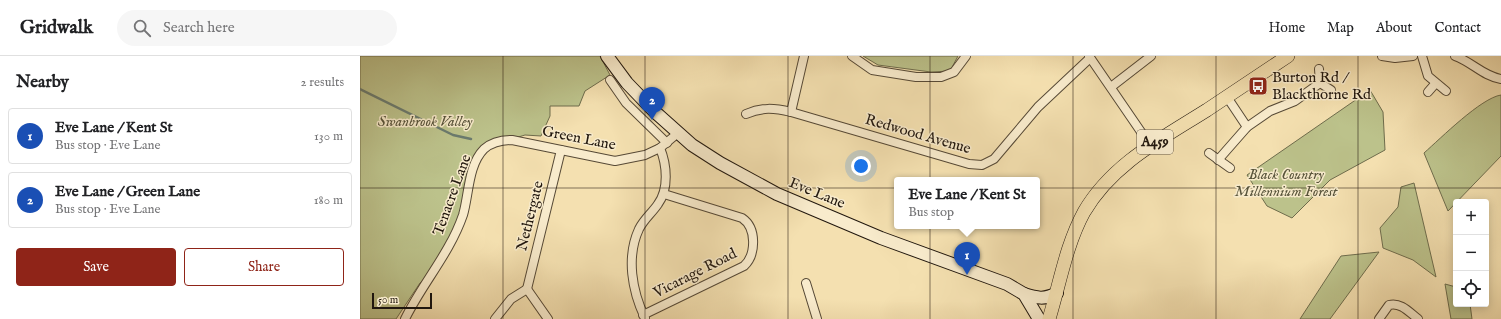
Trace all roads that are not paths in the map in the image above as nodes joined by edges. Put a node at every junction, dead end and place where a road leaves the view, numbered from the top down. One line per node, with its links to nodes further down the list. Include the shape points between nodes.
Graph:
1 (607, 56): 26 (street, Eve Lane, via 627,83)
2 (804, 56): 23 (street)
3 (852, 56): 4 (street, via 872,70 916,77 941,77 954,72 962,65)
4 (966, 56)
5 (1151, 56): 18 (street)
6 (1288, 56): 22 (main road, A459)
7 (1382, 56): 12 (street)
8 (1413, 56): 12 (street)
9 (1422, 56): 17 (street, via 1428,76)
10 (1455, 56): 14 (street, via 1487,76)
11 (1090, 57): 18 (street); 23 (street, Redwood Avenue, via 1038,107 994,159 982,165 969,164)
12 (1395, 57)
13 (1319, 69): 16 (street)
14 (1501, 79)
15 (610, 80): 29 (street)
16 (1320, 83): 19 (street); 25 (street, via 1295,101 1270,111)
17 (1435, 84): 20 (street); 21 (street)
18 (1111, 87): 28 (street)
19 (1331, 90)
20 (1446, 91)
21 (1428, 92)
22 (1227, 97): 25 (street); 28 (main road, A459)
23 (791, 112): 24 (street, Redwood Avenue, via 771,107 758,108)
24 (746, 114)
25 (1247, 128): 32 (street)
26 (678, 133): 29 (street, Green Lane); 38 (street, Eve Lane, via 720,163 777,194 881,238 1007,284)
27 (492, 145): 30 (street, Green Lane, via 512,140); 40 (street, Tenacre Lane, via 479,157 463,216 450,243)
28 (1150, 145): 37 (main road, A459, via 1108,179 1085,212 1072,236)
29 (663, 146): 30 (street, Green Lane, via 630,159 615,161); 34 (street)
30 (561, 150): 36 (street, Nethergate)
31 (1209, 153): 32 (street)
32 (1218, 160): 33 (street)
33 (1230, 168)
34 (664, 194): 39 (street, via 634,241 632,279); 39 (street, Vicarage Road, via 748,221 751,227 753,252 750,261 744,266)
35 (806, 283): 43 (street)
36 (527, 289): 41 (street, via 511,299); 42 (street)
37 (1057, 293): 38 (street, via 1040,299); 45 (main road, A459)
38 (1024, 294): 44 (street, Eve Lane)
39 (644, 317)
40 (405, 319)
41 (495, 319)
42 (548, 319)
43 (817, 319)
44 (1039, 319)
45 (1049, 319)
46 (1379, 319): 47 (street, via 1389,305 1395,304)
47 (1418, 319)

